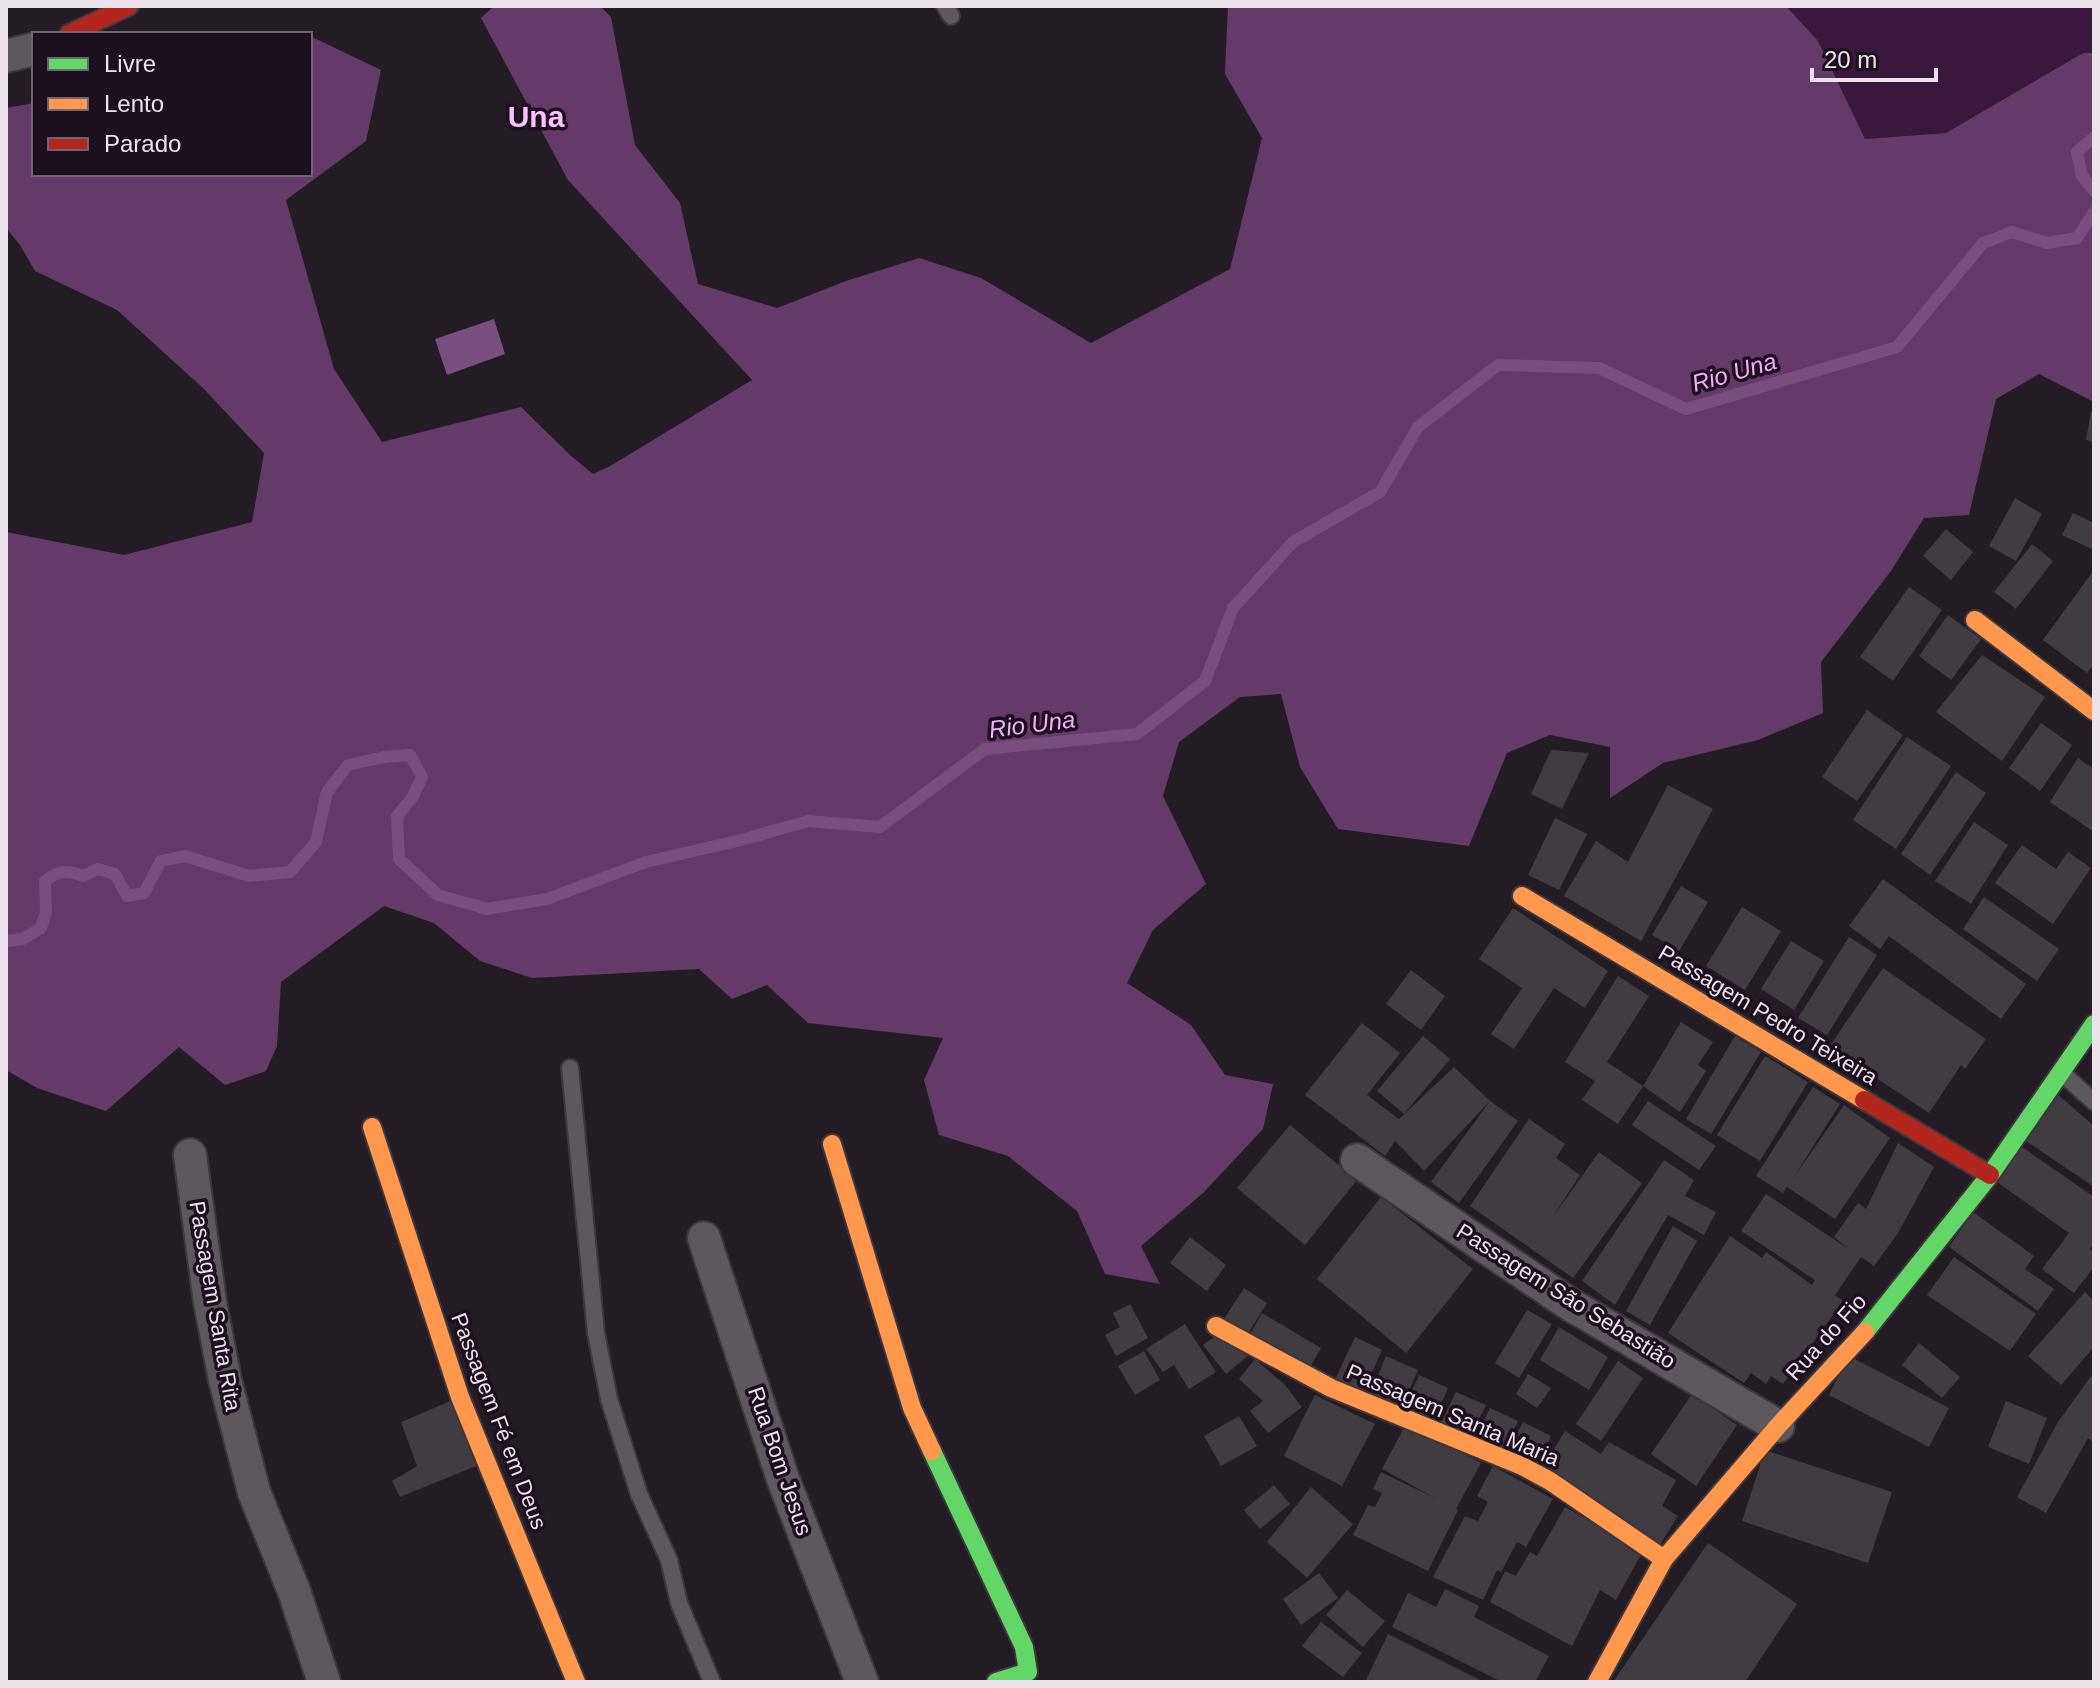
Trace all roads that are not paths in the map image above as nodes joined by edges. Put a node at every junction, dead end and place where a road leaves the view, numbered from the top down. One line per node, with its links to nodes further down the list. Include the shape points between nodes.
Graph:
1 (129, 6): 2 (street)
2 (73, 32)
3 (32, 50): 4 (street)
4 (6, 56)
5 (1975, 620): 6 (street)
6 (2094, 711)
7 (1522, 896): 16 (street, Passagem Pedro Teixeira)
8 (2094, 1024): 10 (street, Rua do Fio)
9 (570, 1068): 23 (lane, via 596,1333 609,1399 639,1494 669,1560 679,1603)
10 (2062, 1074): 11 (lane); 16 (street, Rua do Fio)
11 (2094, 1102)
12 (372, 1127): 22 (street, Passagem Fé em Deus, via 460,1397)
13 (832, 1144): 25 (street, via 912,1408 1024,1647 1028,1672)
14 (190, 1155): 21 (street, Passagem Santa Rita, via 225,1380 254,1492)
15 (1357, 1160): 19 (street, Passagem São Sebastião, via 1571,1305)
16 (1990, 1175): 19 (street, Rua do Fio, via 1855,1345)
17 (704, 1238): 24 (street, Rua Bom Jesus, via 783,1479)
18 (1216, 1326): 20 (street, Passagem Santa Maria, via 1331,1388 1522,1466)
19 (1778, 1426): 20 (street, Rua do Fio)
20 (1664, 1559): 26 (street, Rua do Fio)
21 (324, 1682)
22 (576, 1682)
23 (712, 1682)
24 (862, 1682)
25 (996, 1682)
26 (1597, 1682)

